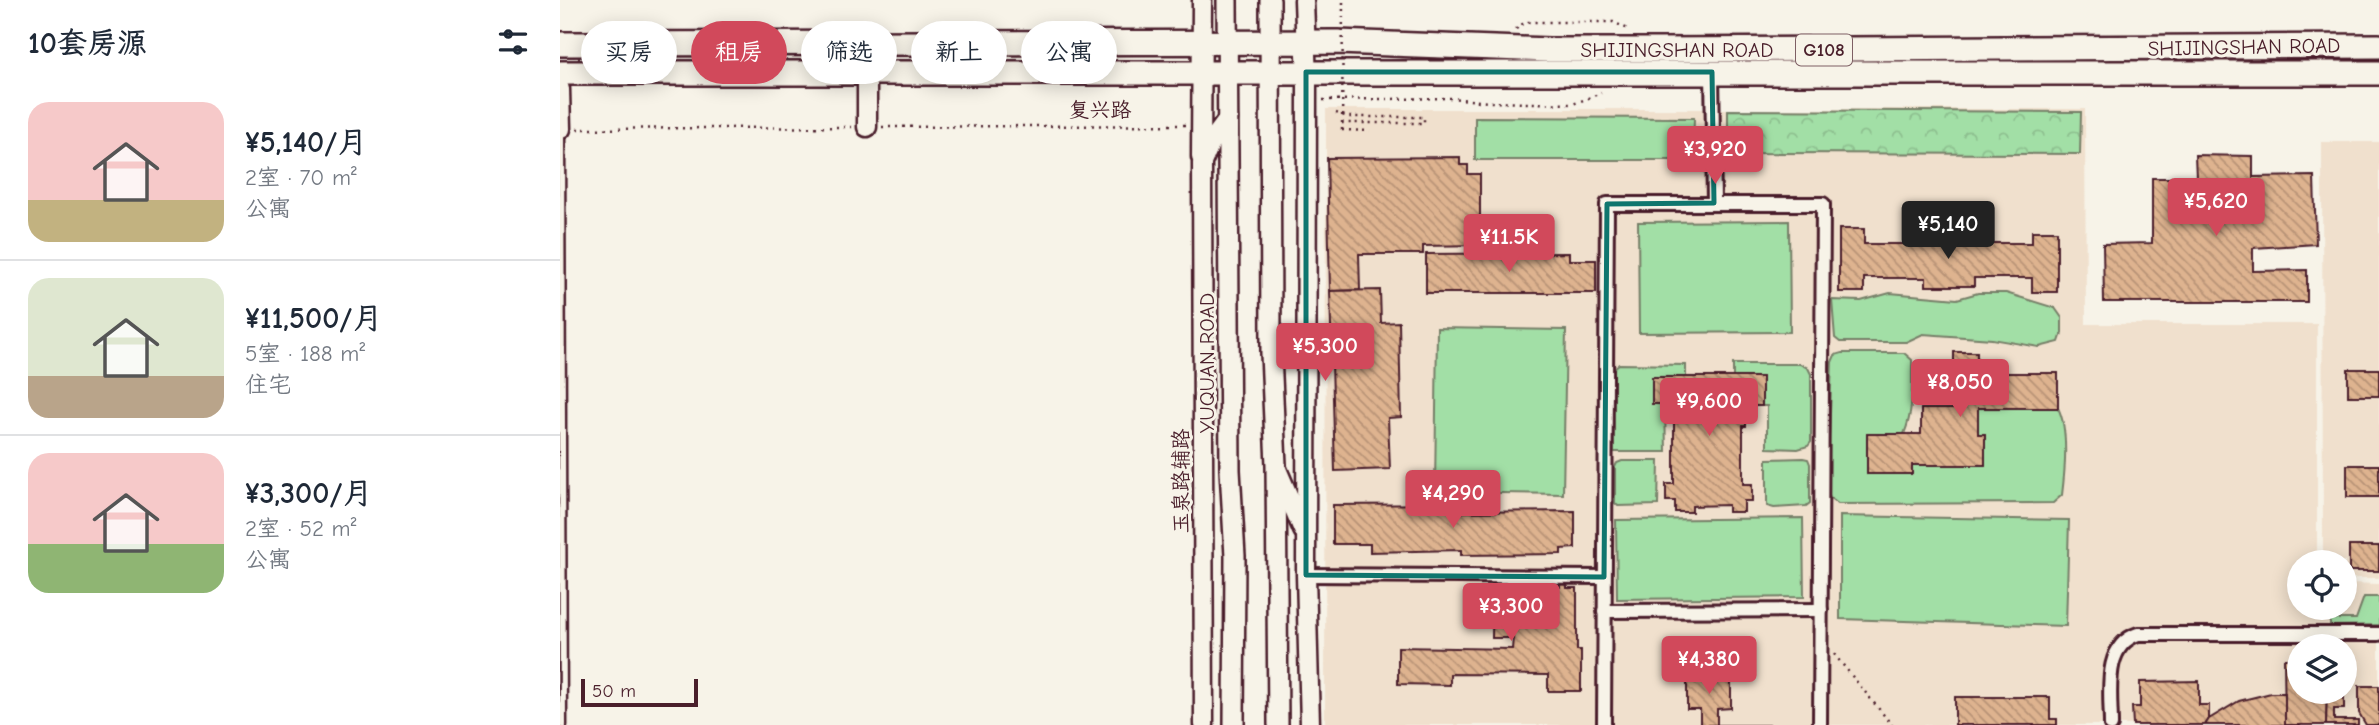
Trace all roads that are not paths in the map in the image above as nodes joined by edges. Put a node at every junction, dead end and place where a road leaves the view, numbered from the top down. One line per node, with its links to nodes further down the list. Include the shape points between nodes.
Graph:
1 (1202, 0): 8 (street)
2 (1227, 0): 5 (main road, YUQUAN ROAD)
3 (1270, 0): 6 (main road)
4 (1304, 0): 7 (street)
5 (1227, 42): 6 (highway, G108); 8 (highway, G108); 18 (main road, YUQUAN ROAD)
6 (1270, 42): 7 (highway, SHIJINGSHAN ROAD / G108); 11 (main road)
7 (1304, 42): 10 (highway, SHIJINGSHAN ROAD / G108, via 1549,50); 12 (street)
8 (1203, 43): 9 (highway, G108); 17 (street)
9 (560, 44)
10 (2379, 46)
11 (1270, 71): 12 (highway, SHIJINGSHAN ROAD / G108); 18 (highway, G108); 27 (main road)
12 (1306, 72): 13 (highway, SHIJINGSHAN ROAD / G108); 28 (street)
13 (1712, 72): 19 (highway, SHIJINGSHAN ROAD / G108); 26 (street)
14 (560, 73): 15 (highway, G108)
15 (801, 73)
16 (897, 73): 17 (highway, G108)
17 (1203, 73): 18 (highway, G108); 25 (street)
18 (1228, 73): 22 (main road, YUQUAN ROAD)
19 (2379, 73)
20 (867, 84): 23 (street)
21 (560, 89): 24 (street)
22 (1228, 119): 25 (street, 玉泉路辅路); 36 (main road, YUQUAN ROAD)
23 (867, 127)
24 (561, 129): 34 (lane)
25 (1202, 163): 35 (street, 玉泉路辅路)
26 (1714, 203): 30 (street, via 1607,204); 31 (street, via 1823,204)
27 (1276, 465): 28 (street); 37 (main road)
28 (1307, 540): 29 (street)
29 (1306, 575): 30 (street); 38 (street)
30 (1604, 577): 32 (street)
31 (1821, 610): 32 (street); 40 (street)
32 (1604, 611): 39 (street)
33 (2379, 634): 41 (street, via 2138,634 2126,638 2112,665)
34 (563, 725)
35 (1204, 725)
36 (1234, 725)
37 (1278, 725)
38 (1310, 725)
39 (1604, 725)
40 (1820, 725)
41 (2111, 725)

